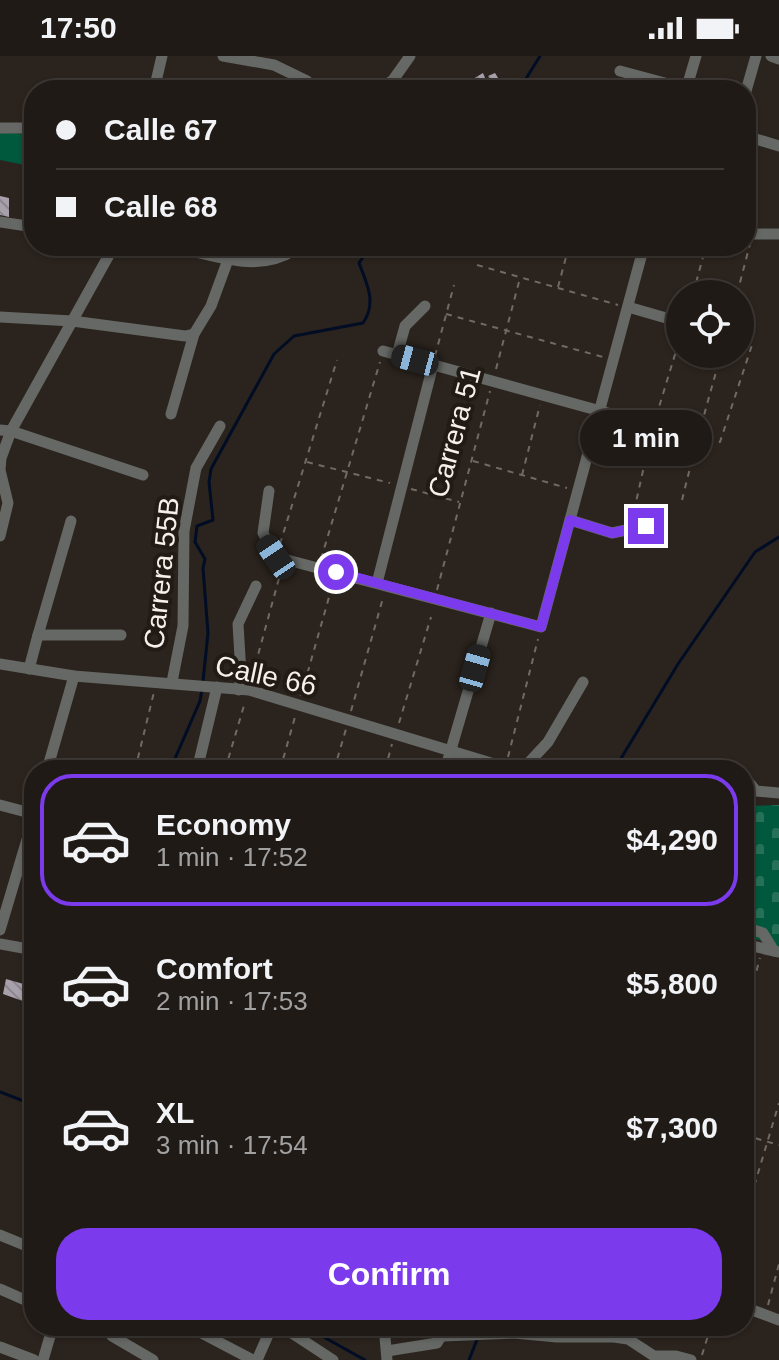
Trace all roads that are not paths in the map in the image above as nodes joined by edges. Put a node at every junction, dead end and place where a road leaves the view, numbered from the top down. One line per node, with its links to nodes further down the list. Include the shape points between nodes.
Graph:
1 (162, 56): 9 (street)
2 (223, 56): 10 (street, via 274,65)
3 (410, 56): 11 (street)
4 (696, 56): 13 (street)
5 (756, 56): 14 (street)
6 (771, 56): 7 (street)
7 (779, 59)
8 (620, 71): 12 (street)
9 (156, 80)
10 (305, 80)
11 (393, 80)
12 (651, 80)
13 (689, 80)
14 (749, 80)
15 (0, 128): 16 (street)
16 (24, 128)
17 (756, 139): 18 (street)
18 (779, 146)
19 (0, 222): 20 (street)
20 (24, 226)
21 (756, 234): 22 (street)
22 (779, 234)
23 (108, 256): 32 (street)
24 (229, 256): 33 (street, via 205,320)
25 (232, 256): 26 (street, via 234,261 254,264)
26 (282, 256)
27 (641, 256): 29 (street)
28 (425, 306): 35 (street, via 405,326)
29 (628, 307): 31 (street); 37 (street)
30 (0, 317): 32 (street)
31 (666, 318)
32 (72, 321): 33 (street); 40 (street)
33 (194, 334): 38 (street)
34 (383, 351): 35 (street)
35 (397, 355): 36 (street)
36 (433, 365): 37 (street); 49 (street)
37 (600, 410): 41 (street); 45 (street)
38 (171, 414)
39 (220, 426): 57 (street, Carrera 55B, via 196,468 184,531 183,626)
40 (6, 430): 42 (street); 43 (street)
41 (698, 438)
42 (143, 475)
43 (2, 487): 48 (street, via 8,503)
44 (269, 491): 49 (street, via 263,533 280,558)
45 (570, 520): 47 (street, via 612,533); 51 (street, via 541,627)
46 (71, 521): 53 (street)
47 (646, 526)
48 (0, 536)
49 (382, 585): 51 (street)
50 (256, 586): 60 (street, via 238,624)
51 (491, 613): 61 (street)
52 (121, 635): 53 (street)
53 (37, 637): 55 (street)
54 (0, 664): 55 (street, Calle 66)
55 (29, 669): 56 (street, Calle 66)
56 (74, 676): 57 (street, Calle 66); 62 (street)
57 (172, 682): 59 (street, Calle 66)
58 (583, 682): 66 (street)
59 (216, 687): 60 (street, Calle 66); 63 (street)
60 (244, 690): 61 (street, Calle 66)
61 (450, 750): 64 (street); 65 (street, Calle 66)
62 (50, 760)
63 (199, 760)
64 (448, 760)
65 (483, 760)
66 (531, 760)
67 (754, 789): 68 (street)
68 (779, 793)
69 (0, 805): 70 (street)
70 (24, 812)
71 (24, 849): 72 (street)
72 (0, 930)
73 (754, 930): 76 (street, via 763,933)
74 (0, 944): 75 (street)
75 (24, 948)
76 (772, 951)
77 (0, 1235): 78 (street)
78 (24, 1245)
79 (0, 1289): 80 (street)
80 (24, 1300)
81 (754, 1311): 82 (street)
82 (779, 1320)
83 (50, 1336): 96 (street)
84 (112, 1336): 97 (street)
85 (208, 1336): 98 (street)
86 (267, 1336): 98 (street)
87 (295, 1336): 92 (street)
88 (385, 1336): 93 (street)
89 (442, 1336): 93 (street, via 437,1343)
90 (583, 1336): 94 (street, via 628,1339 654,1356)
91 (0, 1347): 95 (street)
92 (319, 1354): 99 (street)
93 (387, 1356)
94 (696, 1358)
95 (34, 1360)
96 (43, 1360)
97 (153, 1360)
98 (255, 1360)
99 (333, 1360)

